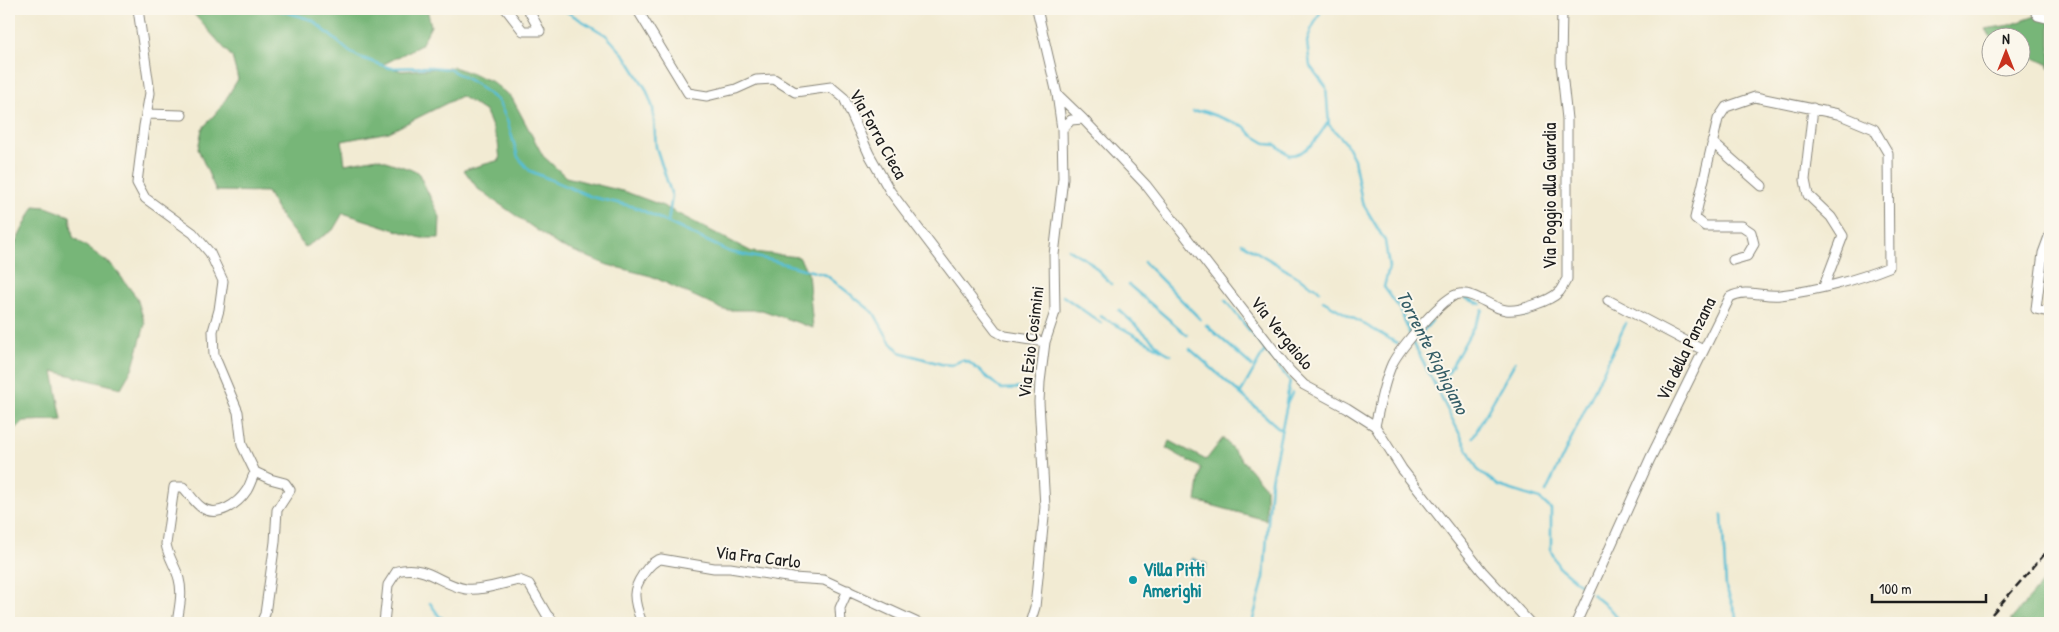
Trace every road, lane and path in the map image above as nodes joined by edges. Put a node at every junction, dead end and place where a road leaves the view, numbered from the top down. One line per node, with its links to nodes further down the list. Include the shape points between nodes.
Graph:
1 (138, 9): 11 (street, via 150,93)
2 (506, 9): 3 (street, via 523,31 540,32)
3 (528, 9)
4 (637, 9): 22 (street, Via Forra Cieca, via 688,93 707,96 756,80 774,79 795,92 831,87 844,98 868,154 890,191 996,331 1005,336)
5 (1037, 9): 9 (street, Via Ezio Cosimini)
6 (1562, 9): 24 (street, Via Poggio alla Guardia, via 1561,63 1567,119 1566,279 1559,292 1534,306 1506,310 1461,294 1446,300 1393,362 1383,388)
7 (2034, 9): 8 (street, via 2038,16)
8 (2050, 19)
9 (1057, 94): 13 (street, Via Vergaiolo); 14 (street, Via Ezio Cosimini)
10 (1812, 108): 15 (street, Via della Panzana, via 1755,97 1726,107 1718,119); 19 (street, via 1805,180 1808,195 1831,218 1843,236); 19 (street, Via della Panzana, via 1838,114 1874,129 1888,153 1890,267 1861,278)
11 (146, 114): 12 (street); 25 (street, via 137,183 144,198 193,233 210,252 223,281 213,331 214,356 238,412 242,445)
12 (182, 115)
13 (1083, 119): 14 (street, via 1071,120); 24 (street, Via Vergaiolo, via 1146,185 1290,371 1304,385)
14 (1062, 129): 22 (street, Via Ezio Cosimini, via 1063,178 1054,255 1054,312)
15 (1712, 142): 16 (street); 18 (street, Via della Panzana, via 1695,218 1705,226 1742,226 1751,232 1754,244 1747,256)
16 (1762, 186)
17 (2050, 234): 21 (street, via 2043,253 2036,309)
18 (1733, 260)
19 (1824, 286): 23 (street, Via della Panzana, via 1779,295 1740,293 1730,296)
20 (1608, 300): 23 (street)
21 (2050, 312)
22 (1045, 342): 34 (street, Via Ezio Cosimini, via 1039,402 1045,507 1035,607)
23 (1703, 350): 36 (street, Via della Panzana)
24 (1375, 426): 35 (street, Via Vergaiolo, via 1402,469 1482,571)
25 (255, 472): 27 (street, via 247,490 232,506 217,512 200,506 183,487 174,487 166,544 181,591); 28 (street, via 285,482 290,490 277,510 265,614)
26 (848, 590): 31 (street, Via Fra Carlo, via 824,580 661,559 652,562 636,590 636,606); 32 (street, via 840,608); 33 (street, Via Fra Carlo)
27 (177, 623)
28 (261, 623)
29 (384, 623): 30 (street, via 388,585 397,572 406,570 430,573 453,586 466,589 524,581)
30 (555, 623)
31 (642, 623)
32 (840, 623)
33 (918, 623)
34 (1030, 623)
35 (1530, 623)
36 (1576, 623)

